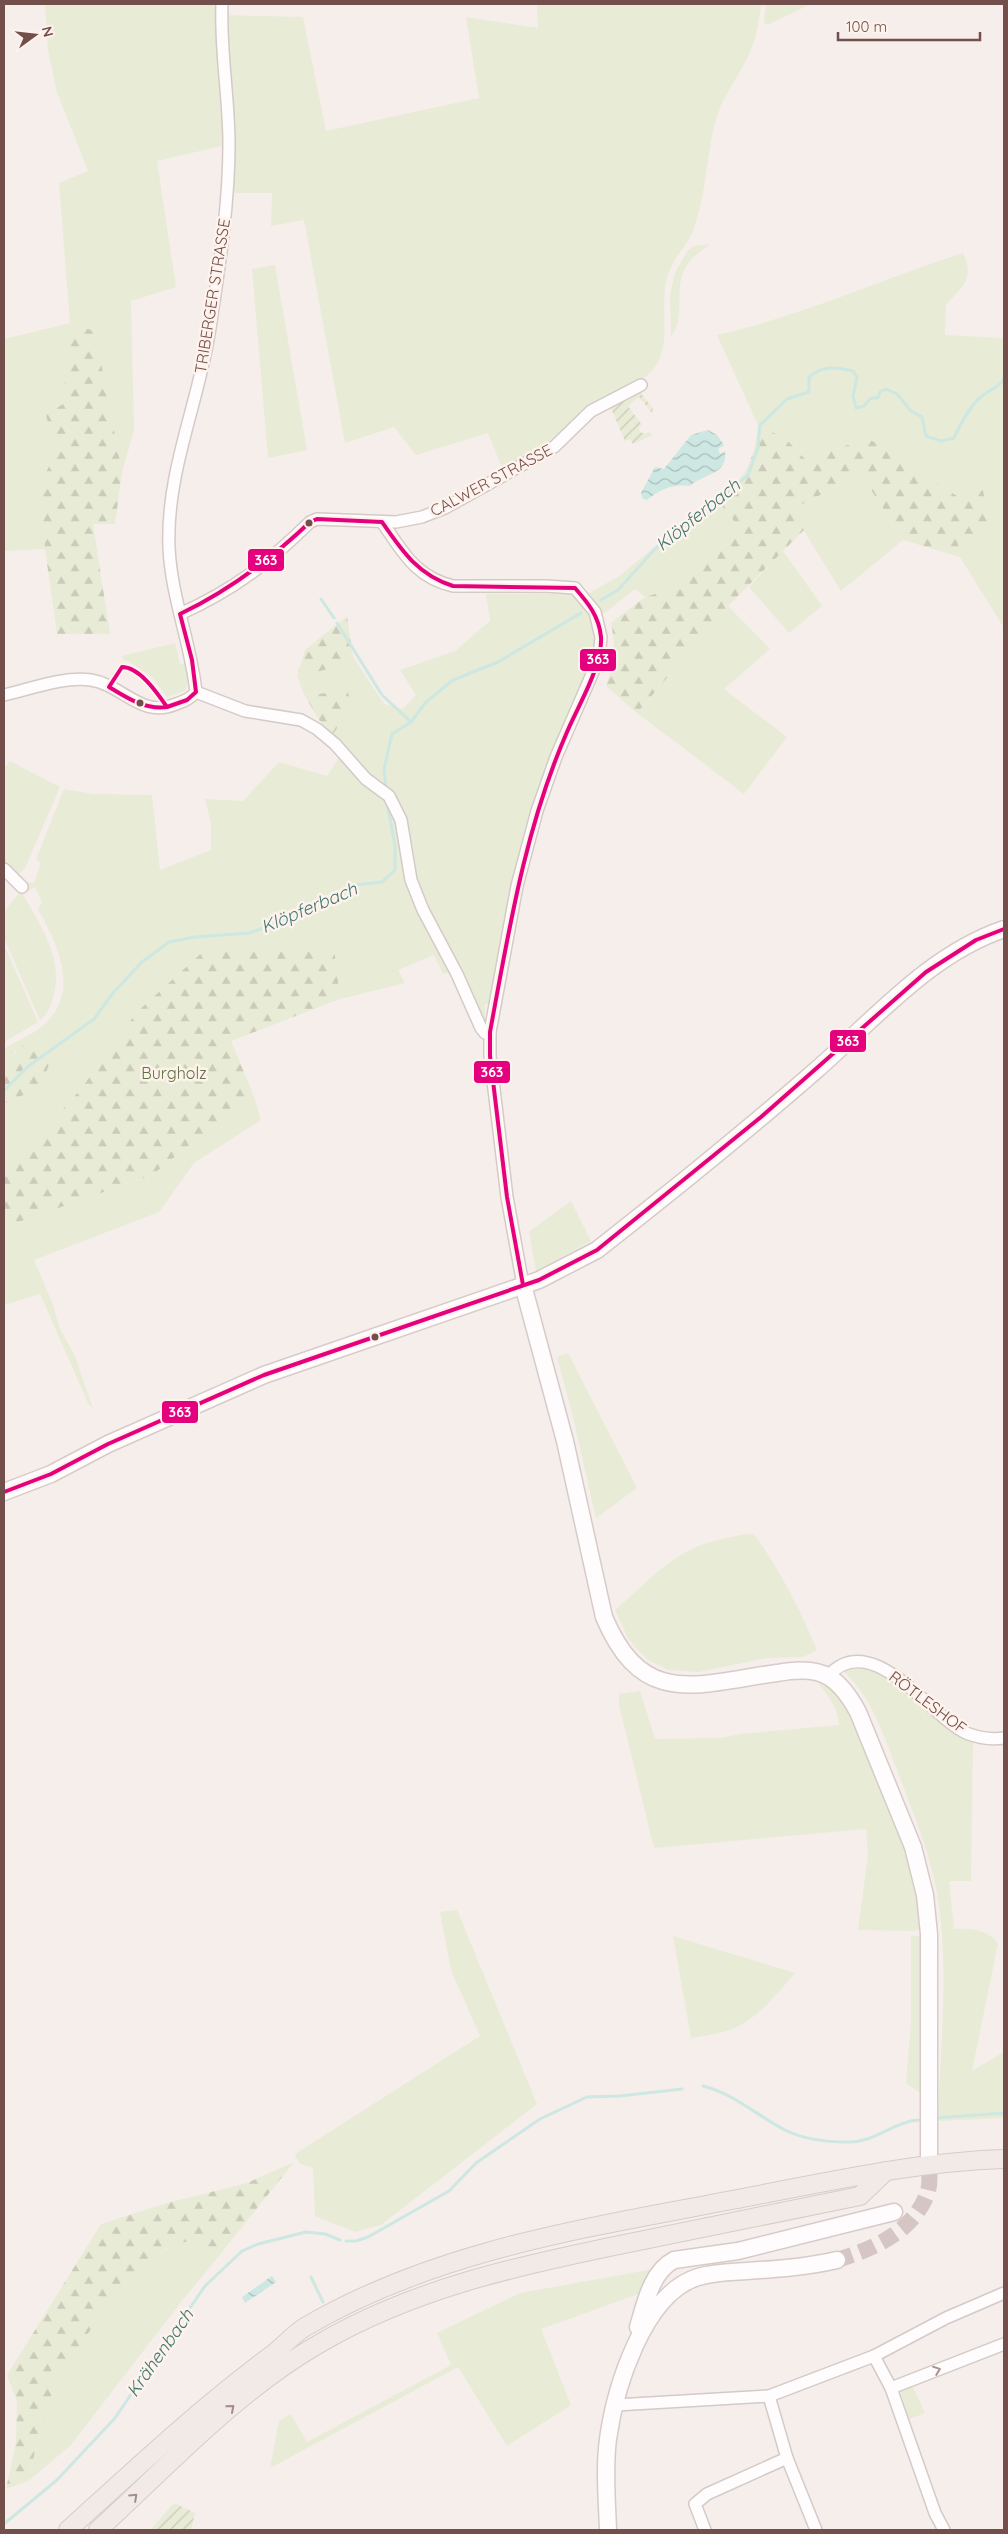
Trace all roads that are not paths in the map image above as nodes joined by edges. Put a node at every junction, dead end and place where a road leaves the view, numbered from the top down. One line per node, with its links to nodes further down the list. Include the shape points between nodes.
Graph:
1 (222, 4): 4 (street, TRIBERGER STRASSE, via 229,144 224,221 210,331 172,490 169,546)
2 (641, 385): 3 (street, CALWER STRASSE, via 591,411 554,447 445,508 422,517)
3 (382, 522): 4 (street, CALWER STRASSE, via 317,518 256,572); 10 (street, via 412,564 430,578 453,586 575,588 595,612 601,637 599,658 537,810 517,886)
4 (180, 614): 5 (street, TRIBERGER STRASSE, via 192,660)
5 (196, 692): 6 (street, via 167,708 152,709 92,680 70,679); 10 (street, via 244,711 301,720 323,734 366,778 389,796 401,820 411,880 423,910 457,974 480,1028)
6 (4, 695)
7 (4, 869): 8 (street)
8 (22, 887)
9 (1004, 929): 11 (street, via 955,952 927,971 785,1097 597,1250)
10 (490, 1033): 11 (street, via 490,1063 507,1197)
11 (523, 1285): 12 (street, via 264,1375); 13 (street, via 565,1441 604,1617 625,1656 657,1680 683,1686 787,1671)
12 (4, 1492)
13 (828, 1676): 14 (street, RÖTLESHOF, via 841,1664 873,1665 898,1676 938,1714 966,1732 985,1738); 15 (street, via 848,1696 858,1712 913,1847 925,1895 929,1934)
14 (1004, 1738)
15 (929, 2159)
16 (1004, 2159): 17 (main road)
17 (887, 2170): 21 (main road, via 860,2196 534,2262 429,2294); 23 (main road, via 558,2233 484,2252 441,2266 332,2314 296,2334)
18 (894, 2212): 25 (street, via 738,2251 674,2260 662,2268 654,2281)
19 (837, 2260): 25 (street, via 696,2278 664,2301 641,2332)
20 (1004, 2293): 24 (street, via 946,2318)
21 (335, 2335): 23 (main road); 31 (main road, one-way to 21, via 233,2406 305,2352)
22 (1004, 2344): 26 (street, one-way to 22)
23 (271, 2356): 30 (main road, via 182,2426)
24 (874, 2356): 26 (street); 27 (street)
25 (628, 2360): 28 (street)
26 (891, 2388): 35 (street)
27 (769, 2396): 28 (street); 29 (street)
28 (616, 2406): 32 (street, via 608,2447)
29 (787, 2458): 33 (street, via 707,2494 695,2504); 34 (street)
30 (68, 2530)
31 (98, 2530)
32 (608, 2530)
33 (705, 2530)
34 (816, 2530)
35 (944, 2530)

